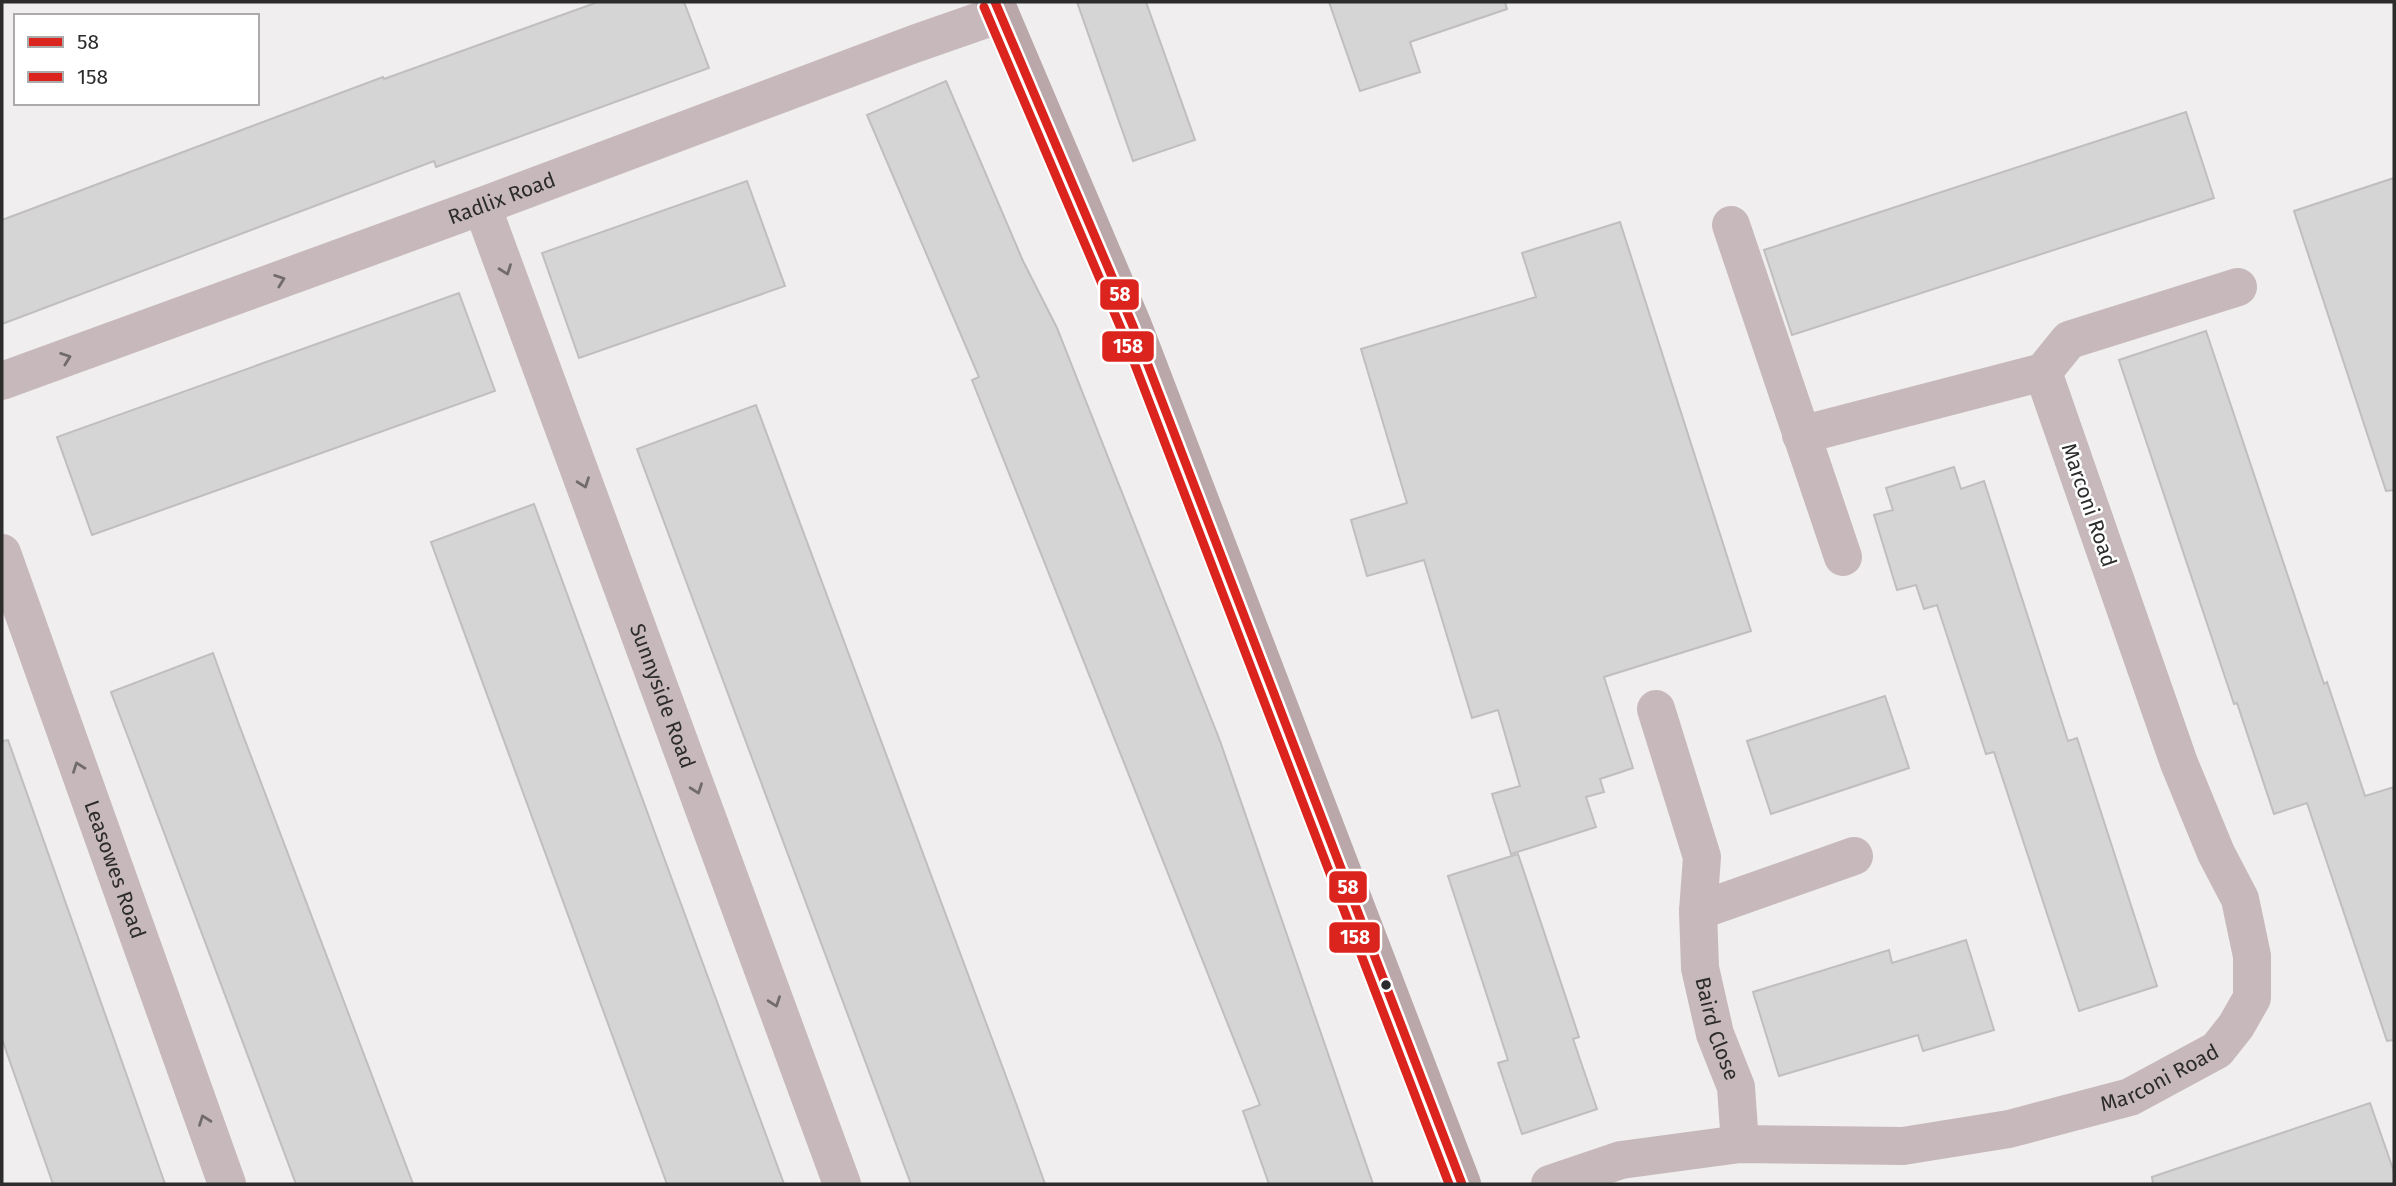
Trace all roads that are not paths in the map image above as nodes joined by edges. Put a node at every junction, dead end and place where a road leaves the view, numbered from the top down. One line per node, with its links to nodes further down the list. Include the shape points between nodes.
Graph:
1 (998, 8): 2 (street, Radlix Road, via 914,44); 16 (main road, via 1133,326)
2 (482, 206): 6 (street, Radlix Road, one-way to 2); 15 (street, Sunnyside Road, one-way to 15)
3 (1731, 225): 7 (street)
4 (2238, 286): 5 (street, via 2069,340)
5 (2043, 372): 7 (street); 13 (street, Marconi Road, via 2179,763 2240,900 2252,956 2252,998 2217,1049 2130,1097 2009,1129 1903,1146)
6 (2, 381)
7 (1801, 435): 9 (street)
8 (2, 553): 14 (street, Leasowes Road, one-way to 8)
9 (1843, 557)
10 (1656, 709): 12 (street, Baird Close, via 1702,857)
11 (1854, 856): 12 (street)
12 (1698, 911): 13 (street, Baird Close, via 1700,968 1715,1034 1736,1087)
13 (1740, 1144): 17 (street, Marconi Road, via 1621,1160)
14 (227, 1184)
15 (842, 1184)
16 (1462, 1184)
17 (1550, 1184)

